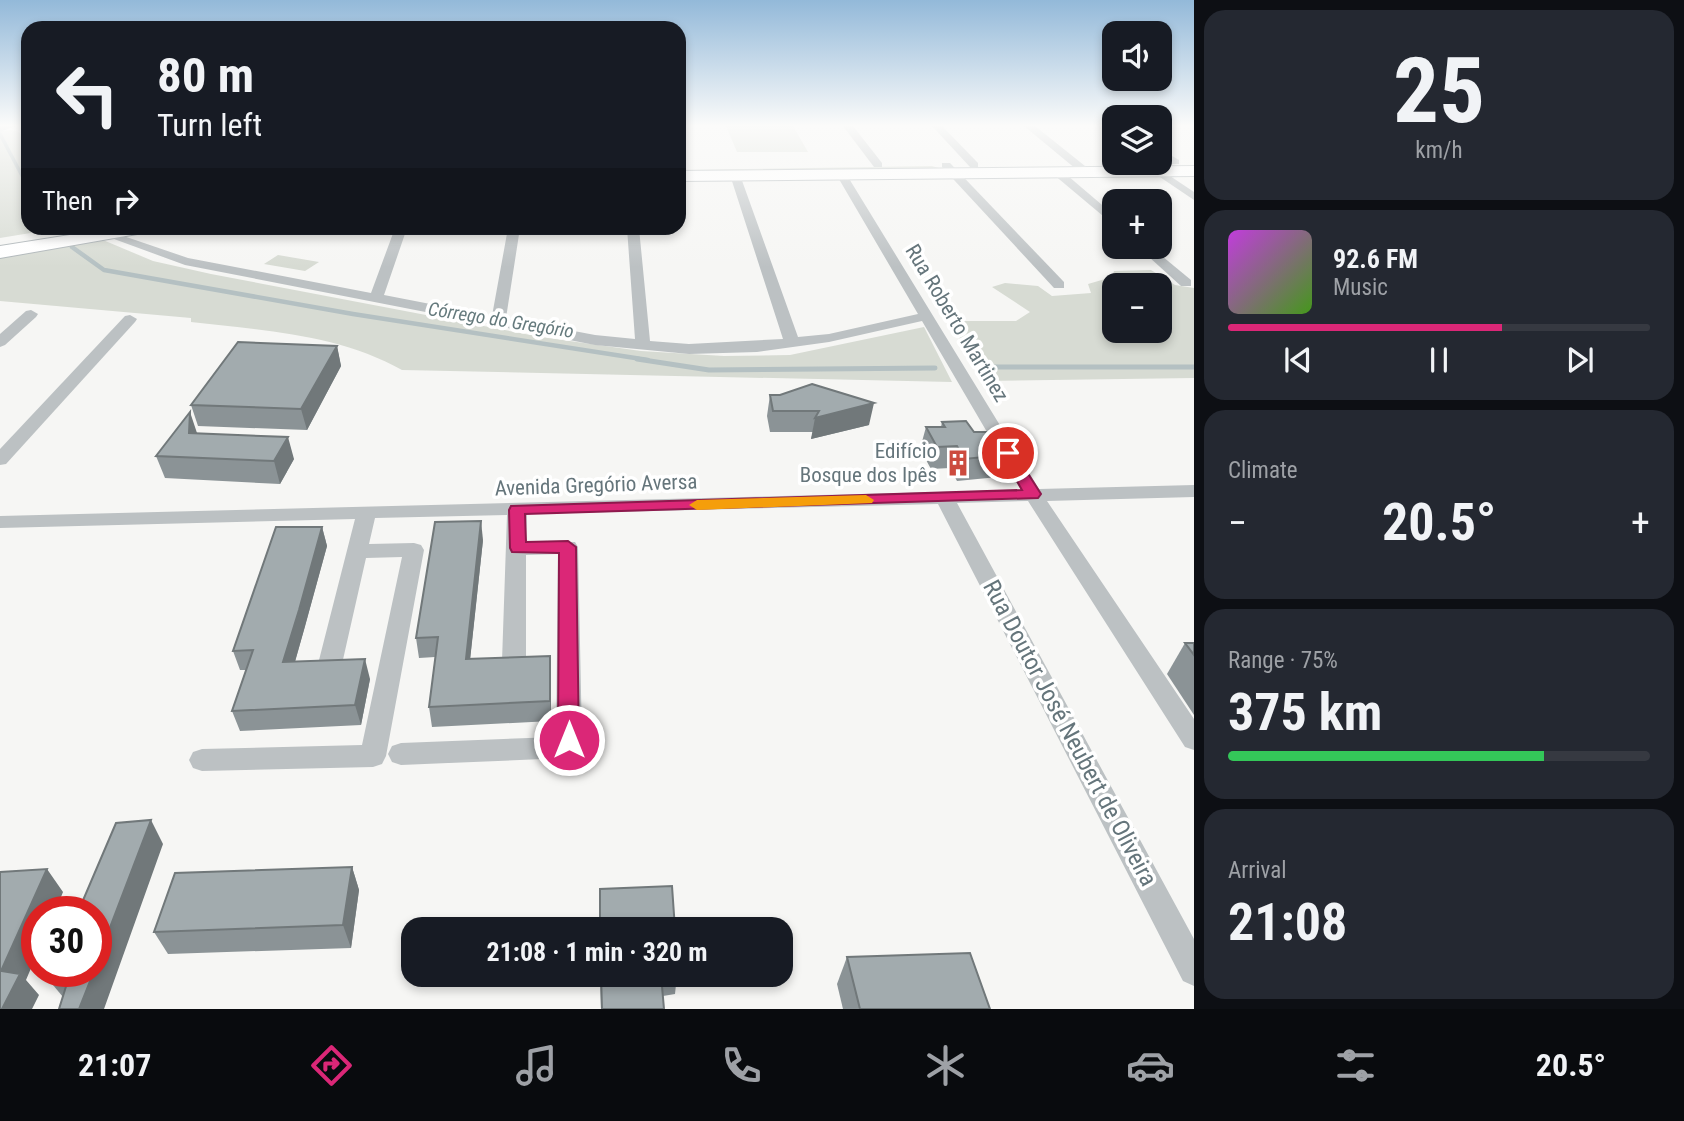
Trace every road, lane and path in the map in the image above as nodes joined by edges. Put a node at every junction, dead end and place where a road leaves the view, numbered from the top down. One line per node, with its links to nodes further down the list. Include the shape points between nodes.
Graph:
1 (862, 173): 4 (street)
2 (954, 173): 20 (street)
3 (1058, 173): 9 (street)
4 (842, 174): 6 (street); 23 (street, Rua Roberto Martinez)
5 (1172, 174): 8 (street)
6 (735, 175): 7 (street); 27 (street)
7 (686, 176)
8 (1194, 197)
9 (1102, 211)
10 (55, 235): 16 (street)
11 (73, 235): 17 (street)
12 (109, 235): 21 (street, via 185,261)
13 (398, 235): 21 (street)
14 (513, 235): 25 (street)
15 (634, 235): 28 (street)
16 (0, 242)
17 (0, 252)
18 (1158, 259): 19 (street)
19 (1186, 283)
20 (1059, 285)
21 (376, 297): 25 (street)
22 (31, 314): 26 (street)
23 (926, 316): 27 (street); 31 (street, Rua Roberto Martinez)
24 (130, 319): 29 (street)
25 (498, 322): 28 (street)
26 (0, 342)
27 (792, 343): 28 (street, via 689,349)
28 (643, 345)
29 (0, 460)
30 (1194, 491): 31 (street, Avenida Gregório Aversa)
31 (1033, 494): 32 (street, Avenida Gregório Aversa); 40 (street, Rua Roberto Martinez)
32 (945, 498): 33 (street, Avenida Gregório Aversa); 43 (street, Rua Doutor José Neubert de Oliveira)
33 (517, 510): 34 (street, Avenida Gregório Aversa); 36 (street)
34 (366, 513): 35 (street, Avenida Gregório Aversa); 37 (street)
35 (0, 522)
36 (518, 548): 38 (street); 41 (street, via 568,547 566,747)
37 (359, 551): 39 (street); 42 (street, via 414,550 373,755)
38 (514, 661)
39 (330, 664)
40 (1194, 740)
41 (401, 754)
42 (202, 760)
43 (1194, 970)

